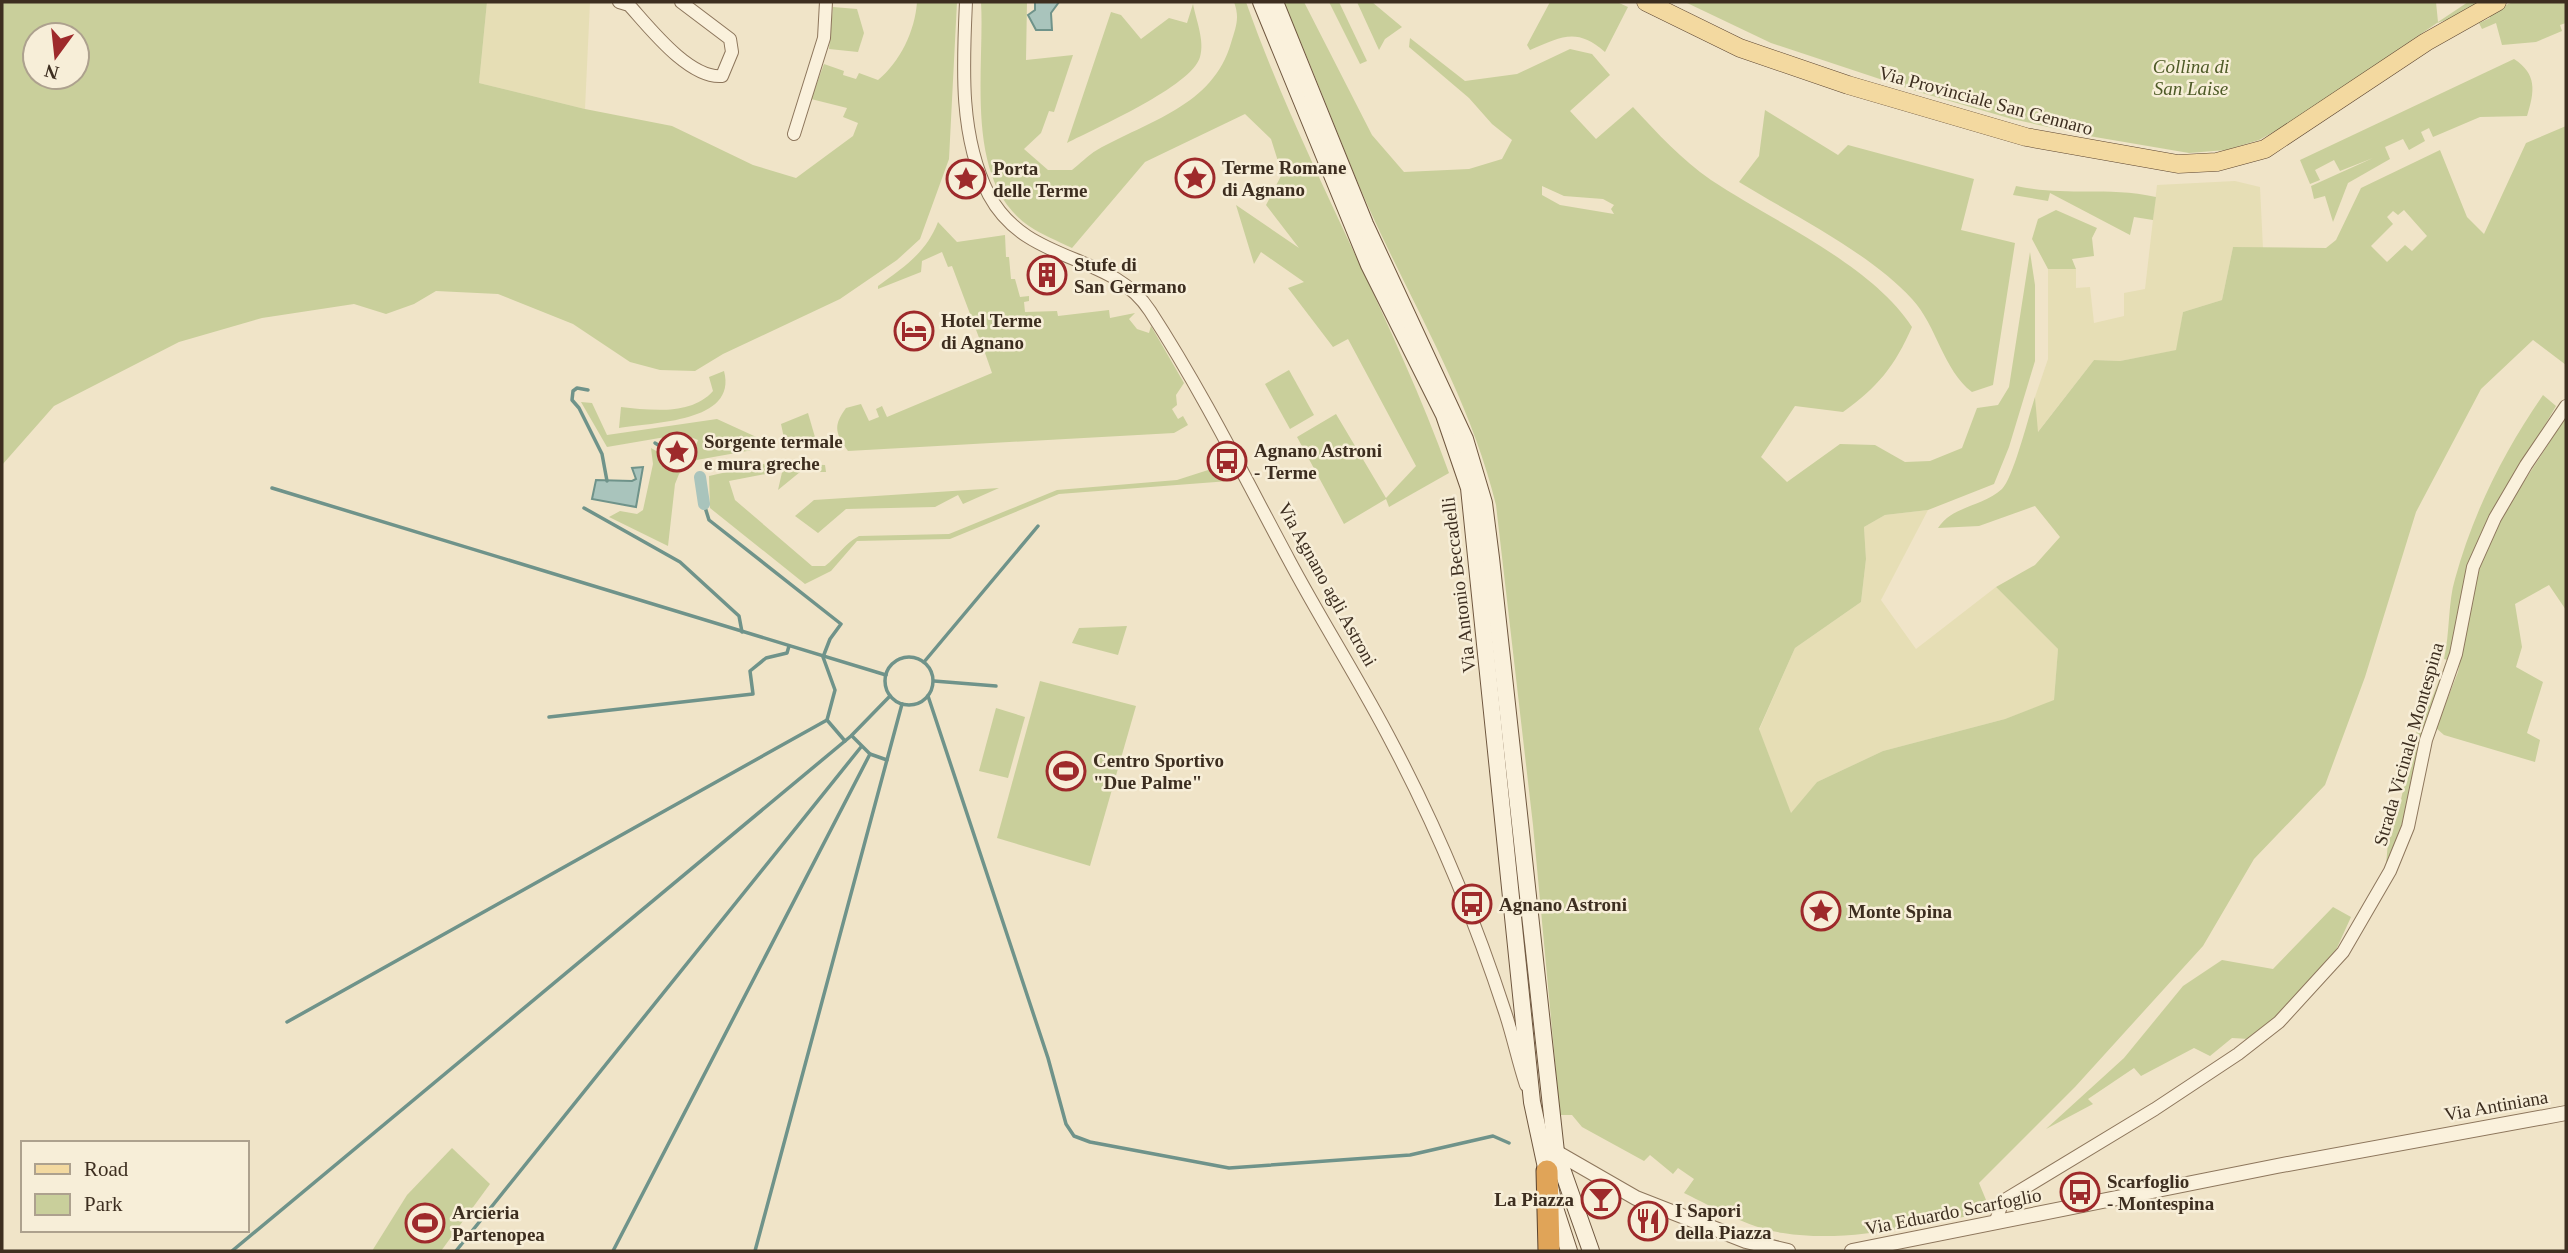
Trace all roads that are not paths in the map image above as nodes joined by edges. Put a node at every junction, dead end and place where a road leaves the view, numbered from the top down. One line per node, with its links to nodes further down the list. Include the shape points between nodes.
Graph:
1 (619, 2): 2 (street, via 629,5 670,50 693,67 722,76 732,52 730,38)
2 (681, 2)
3 (826, 2): 9 (street, via 824,38)
4 (966, 2): 11 (street, Via Agnano agli Astroni, via 962,62 971,142 987,191 1000,213 1026,238 1118,280 1150,311 1392,743 1466,908)
5 (1261, 2): 12 (main road, Via Antonio Beccadelli, via 1369,265 1444,415 1469,488)
6 (1275, 2): 14 (main road, Via Antonio Beccadelli, via 1365,224 1457,417 1479,483)
7 (1646, 2): 8 (main road, Via Provinciale San Gennaro, via 1740,48 1848,85 2026,136 2178,164 2217,162 2265,149 2426,42)
8 (2497, 2)
9 (794, 134)
10 (2566, 406): 20 (street, Strada Vicinale Montespina, via 2526,464 2473,567 2456,654 2426,740 2408,827 2390,871 2343,952 2279,1022 2155,1109 2003,1201)
11 (1506, 1014): 12 (street); 13 (street, Via Agnano agli Astroni)
12 (1527, 1049): 13 (main road, Via Antonio Beccadelli); 14 (street)
13 (1532, 1102): 17 (main road, Via Antonio Beccadelli)
14 (1551, 1109): 17 (main road, Via Antonio Beccadelli)
15 (2566, 1113): 16 (street, Via Antiniana)
16 (2433, 1136): 20 (street, Via Eduardo Scarfoglio)
17 (1548, 1159): 18 (street); 19 (main road); 21 (highway); 22 (main road)
18 (1588, 1170): 19 (street, via 1571,1176); 24 (street, via 1642,1201 1746,1241)
19 (1567, 1189): 23 (main road)
20 (1995, 1223): 25 (street, Via Eduardo Scarfoglio)
21 (1549, 1251)
22 (1569, 1251)
23 (1591, 1251)
24 (1788, 1251)
25 (1852, 1251)

